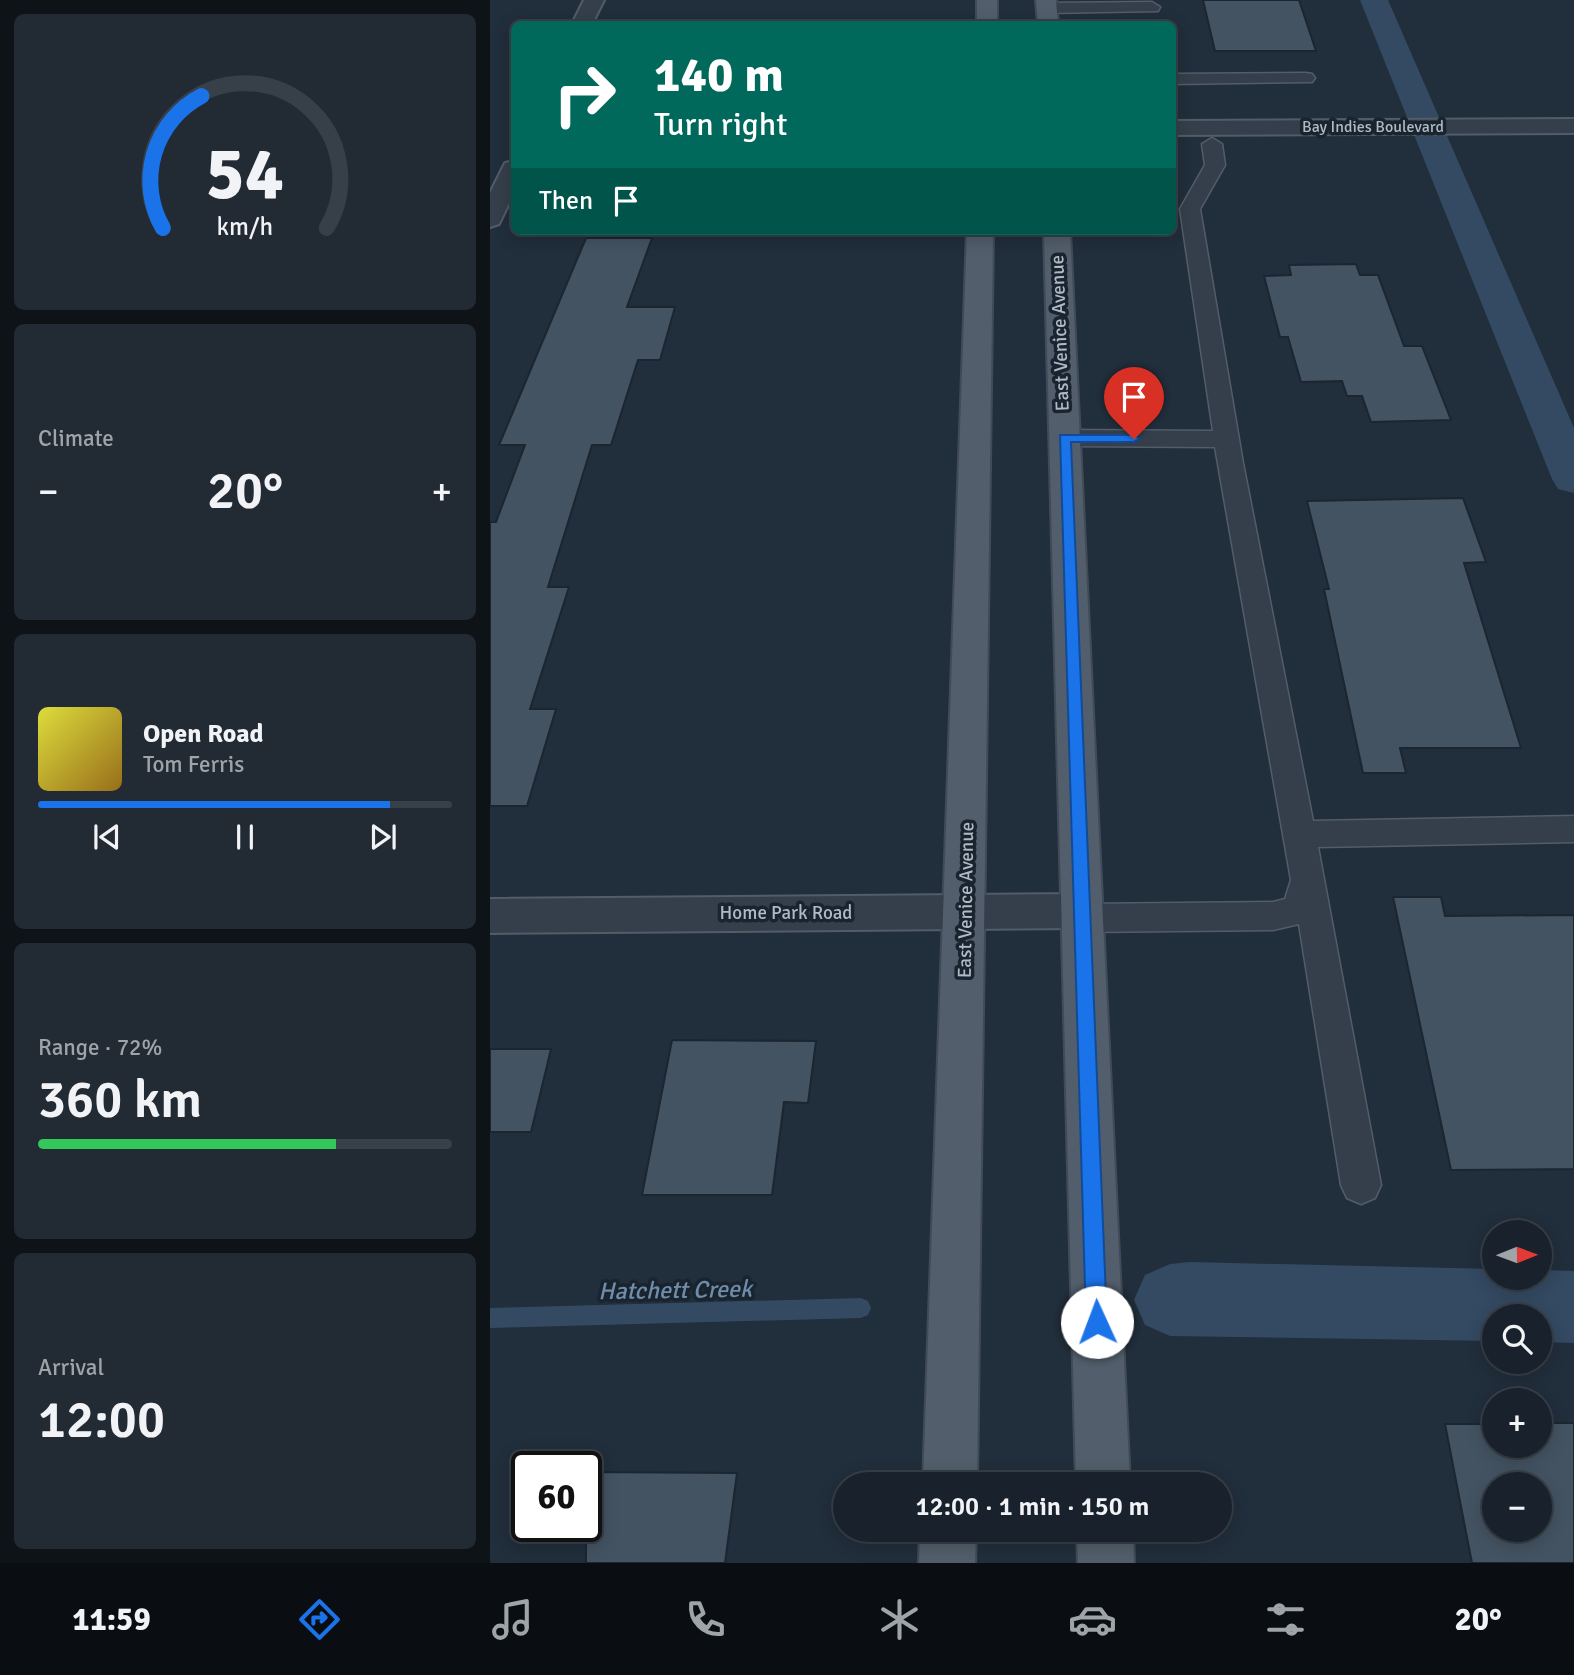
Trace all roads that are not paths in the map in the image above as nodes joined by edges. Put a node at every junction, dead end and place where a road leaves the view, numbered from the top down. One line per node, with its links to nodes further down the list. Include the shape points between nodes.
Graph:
1 (594, 0): 5 (street)
2 (987, 0): 6 (main road)
3 (1152, 3): 4 (lane); 7 (lane)
4 (1047, 11)
5 (584, 21)
6 (987, 21)
7 (1155, 21)
8 (1306, 78): 9 (lane)
9 (1176, 79)
10 (1574, 126): 12 (street, Bay Indies Boulevard)
11 (1176, 128): 13 (street, Bay Indies Boulevard)
12 (1498, 134): 13 (street, Bay Indies Boulevard); 14 (street, Bay Indies Boulevard)
13 (1362, 135): 16 (street, Bay Indies Boulevard)
14 (1574, 142)
15 (1176, 144): 16 (street, Bay Indies Boulevard)
16 (1212, 144): 22 (lane, via 1215,165 1190,209)
17 (511, 174): 18 (street)
18 (490, 219)
19 (980, 235): 26 (main road, East Venice Avenue)
20 (1057, 235): 21 (main road, East Venice Avenue)
21 (1064, 438): 22 (lane); 27 (main road, East Venice Avenue)
22 (1226, 439): 24 (lane)
23 (1574, 829): 24 (lane)
24 (1301, 834): 25 (lane)
25 (1308, 880): 27 (lane, via 1300,910 1273,916); 29 (lane)
26 (966, 912): 27 (street, Home Park Road); 28 (street, Home Park Road); 30 (main road, East Venice Avenue)
27 (1082, 915): 31 (main road, East Venice Avenue)
28 (490, 916)
29 (1362, 1185)
30 (950, 1472)
31 (1103, 1472)
32 (948, 1542): 34 (main road)
33 (1105, 1542): 35 (main road)
34 (947, 1563)
35 (1106, 1563)

